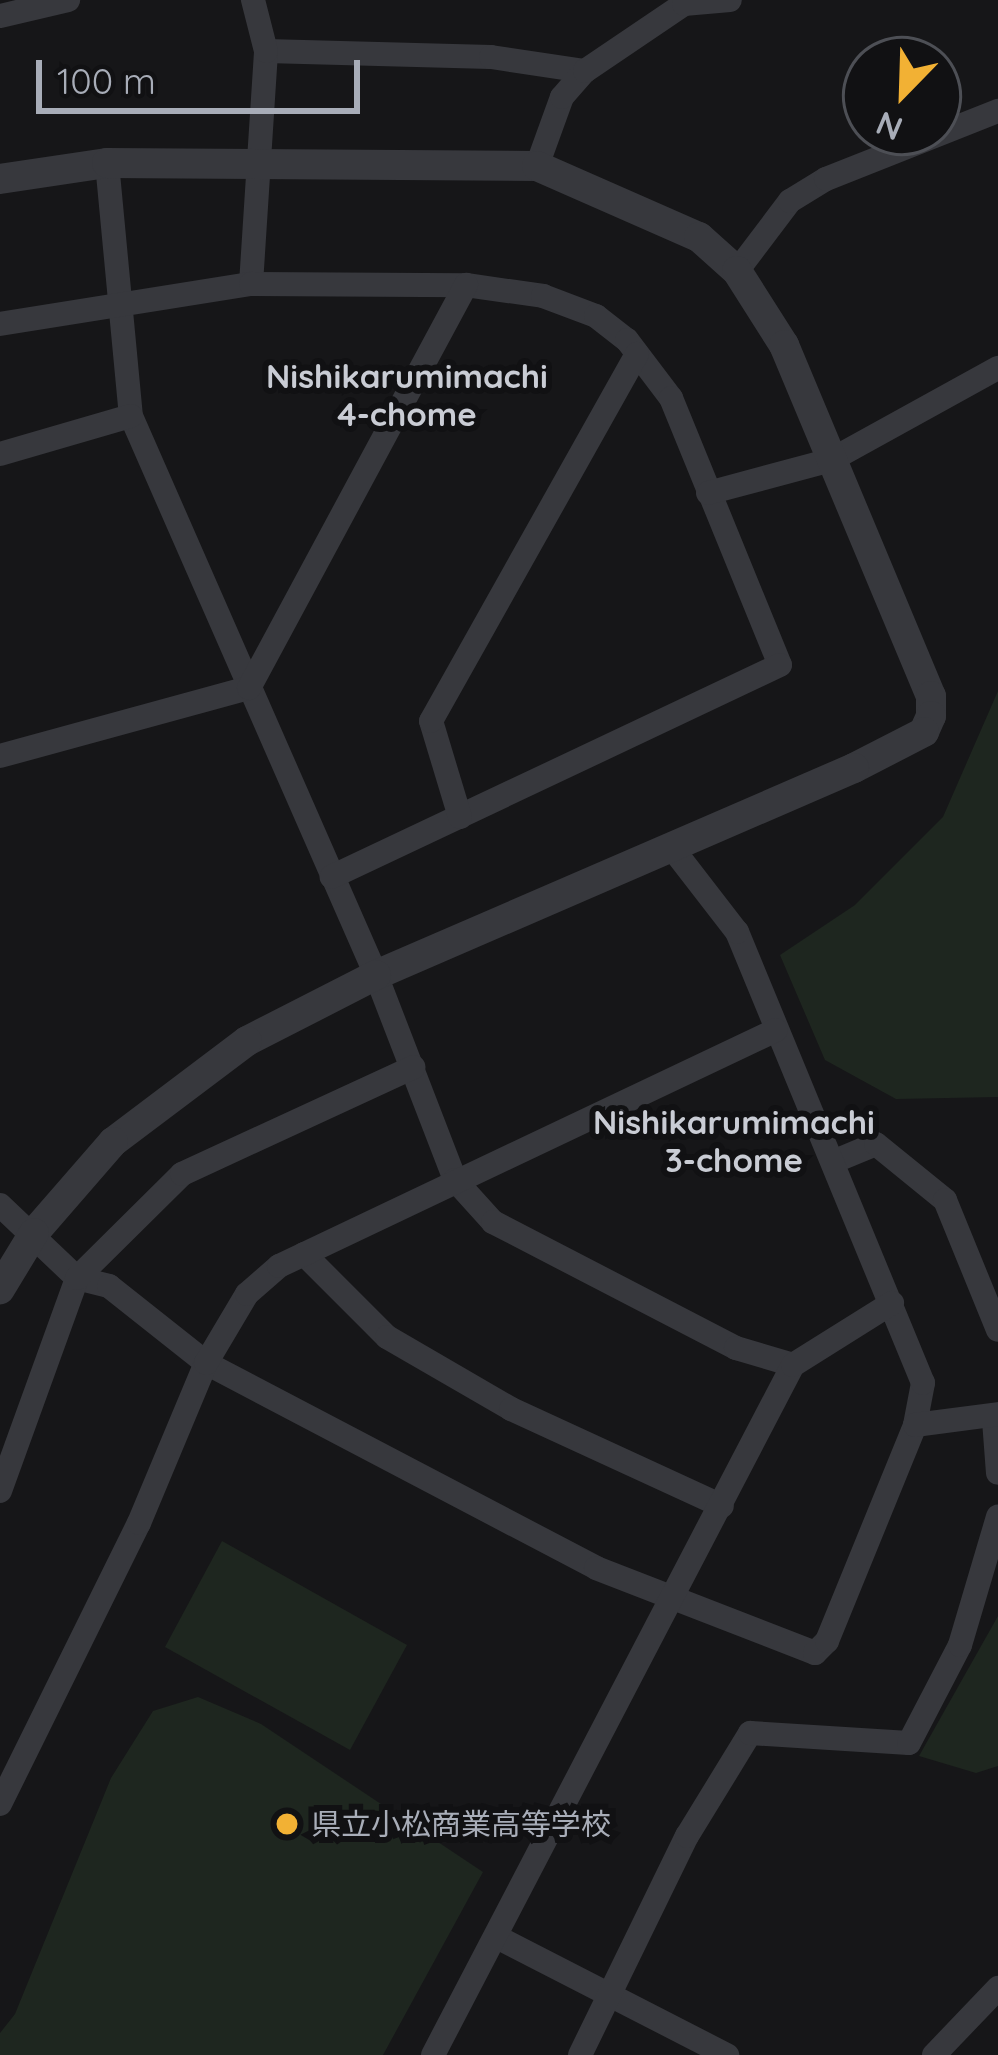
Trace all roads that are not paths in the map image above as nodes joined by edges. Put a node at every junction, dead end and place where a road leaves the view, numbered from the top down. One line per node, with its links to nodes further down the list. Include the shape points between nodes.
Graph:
1 (68, 0): 4 (street)
2 (253, 0): 5 (street)
3 (730, 0): 6 (street, via 684,4)
4 (0, 16)
5 (266, 51): 6 (street, via 491,57); 8 (street)
6 (585, 71): 10 (street, via 562,97)
7 (998, 112): 12 (street, via 808,190 790,201)
8 (257, 161): 9 (street); 10 (street); 13 (street)
9 (107, 163): 11 (street); 15 (street)
10 (537, 166): 12 (street, via 650,209)
11 (0, 179)
12 (736, 271): 21 (street, via 784,345)
13 (251, 284): 14 (street); 15 (street)
14 (466, 285): 17 (street, via 543,296 596,316); 23 (street)
15 (119, 301): 16 (street); 19 (street)
16 (0, 324)
17 (637, 354): 22 (street, via 671,398); 25 (street, via 430,721)
18 (998, 368): 21 (street)
19 (131, 416): 20 (street); 23 (street)
20 (0, 454)
21 (831, 460): 22 (street); 26 (street, via 931,696 932,716 924,732 854,768)
22 (707, 493): 25 (street, via 780,665)
23 (249, 688): 24 (street); 27 (street)
24 (0, 756)
25 (460, 817): 27 (street)
26 (672, 848): 28 (street); 29 (street, via 736,932)
27 (332, 877): 28 (street)
28 (376, 975): 30 (street); 34 (street, via 247,1041 157,1102)
29 (776, 1030): 31 (street); 32 (street)
30 (414, 1067): 32 (street); 36 (street, via 182,1174)
31 (835, 1161): 38 (street); 39 (street, via 876,1144 945,1201)
32 (455, 1180): 35 (street); 41 (street, via 493,1222 736,1348)
33 (0, 1205): 34 (street)
34 (34, 1233): 36 (street); 37 (street)
35 (304, 1254): 40 (street, via 247,1294); 46 (street, via 387,1337 511,1409)
36 (77, 1278): 40 (street, via 109,1286); 45 (street)
37 (0, 1289)
38 (892, 1303): 41 (street); 43 (street, via 923,1383)
39 (998, 1330)
40 (206, 1364): 48 (street); 49 (street, via 139,1523)
41 (793, 1365): 46 (street)
42 (996, 1417): 43 (street); 44 (street)
43 (914, 1425): 48 (street, via 827,1641 815,1652)
44 (998, 1473)
45 (0, 1491)
46 (722, 1506): 48 (street)
47 (998, 1517): 53 (street, via 960,1645 909,1743 750,1733 687,1836)
48 (672, 1602): 51 (street)
49 (7, 1773): 50 (street)
50 (0, 1804)
51 (497, 1937): 53 (street); 55 (street)
52 (998, 1988): 57 (street)
53 (610, 1997): 54 (street); 56 (street)
54 (719, 2052)
55 (434, 2055)
56 (580, 2055)
57 (934, 2055)

